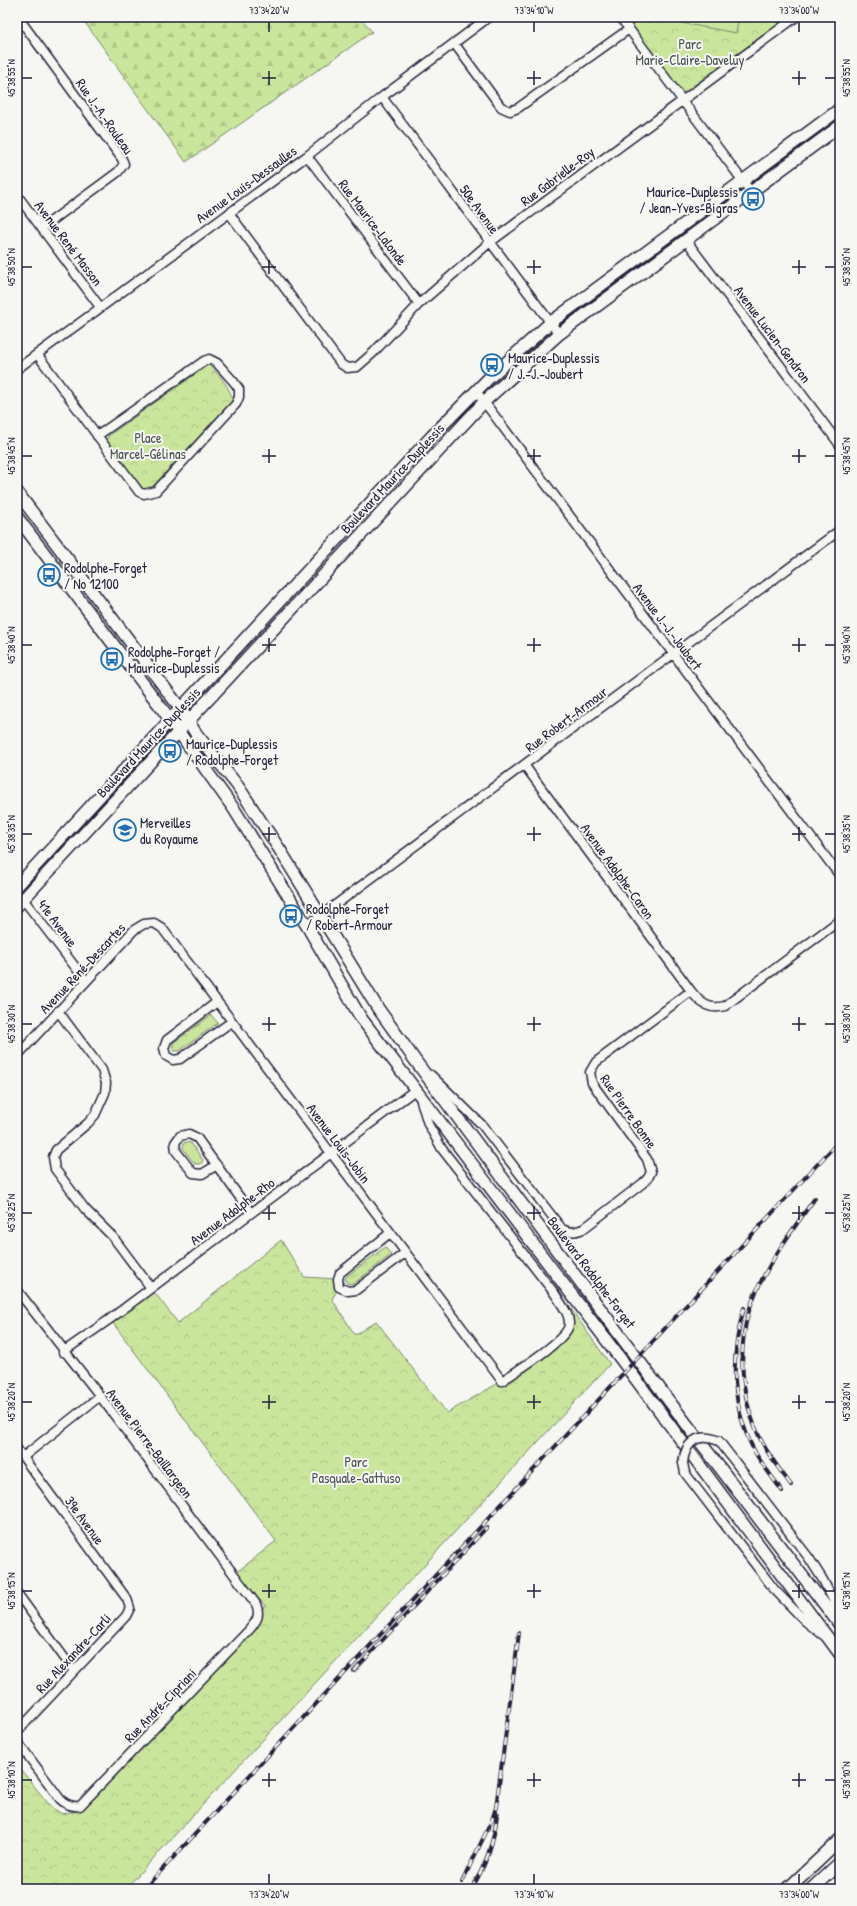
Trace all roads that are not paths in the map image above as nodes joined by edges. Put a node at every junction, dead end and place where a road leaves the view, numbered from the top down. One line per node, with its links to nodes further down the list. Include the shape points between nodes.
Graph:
1 (18, 17): 16 (street, Rue J.-A.-Rouleau, via 124,164 118,172)
2 (489, 17): 6 (street, Avenue Louis-Dessaulles)
3 (620, 17): 5 (street)
4 (796, 17): 8 (street, Rue Gabrielle-Roy)
5 (629, 29): 6 (street, via 518,108 510,111 501,107); 8 (street)
6 (454, 43): 7 (street, Avenue Louis-Dessaulles)
7 (382, 97): 11 (street, Avenue Louis-Dessaulles); 18 (street, 50e Avenue)
8 (682, 100): 12 (street); 18 (street, Rue Gabrielle-Roy)
9 (840, 109): 12 (street, Boulevard Maurice-Duplessis)
10 (840, 126): 13 (street, Boulevard Maurice-Duplessis)
11 (307, 156): 15 (street, Avenue Louis-Dessaulles); 19 (street, Rue Maurice-Lalonde)
12 (742, 181): 13 (street); 21 (street, Boulevard Maurice-Duplessis)
13 (751, 192): 17 (street, Boulevard Maurice-Duplessis)
14 (17, 195): 16 (street, Avenue René Masson)
15 (229, 213): 19 (street, Rue Gabrielle-Roy, via 341,364 347,368 357,367 373,353); 20 (street, Avenue Louis-Dessaulles)
16 (42, 228): 20 (street, Avenue René Masson)
17 (686, 240): 22 (street, Boulevard Maurice-Duplessis); 28 (street, Avenue Lucien-Gendron)
18 (489, 243): 19 (street, Rue Gabrielle-Roy); 21 (street, 50e Avenue)
19 (418, 304)
20 (100, 307): 23 (street, Avenue Louis-Dessaulles)
21 (550, 323): 22 (street, 50e Avenue); 25 (street, Boulevard Maurice-Duplessis)
22 (559, 334): 26 (street, Boulevard Maurice-Duplessis)
23 (37, 354): 24 (street, Avenue Louis-Dessaulles); 27 (street)
24 (17, 369)
25 (476, 391): 26 (street, Avenue J.-J.-Joubert); 33 (street, Boulevard Maurice-Duplessis)
26 (485, 401): 32 (street, Avenue J.-J.-Joubert); 35 (street, Boulevard Maurice-Duplessis)
27 (97, 436): 27 (street, via 139,492 150,494 156,491 236,404 239,389 217,363 209,359)
28 (840, 445)
29 (17, 492): 33 (street, Boulevard Rodolphe-Forget)
30 (17, 516): 34 (street)
31 (840, 530): 32 (street, Rue Robert-Armour)
32 (674, 655): 37 (street, Rue Robert-Armour); 38 (street, Avenue J.-J.-Joubert)
33 (180, 708): 34 (street, Boulevard Maurice-Duplessis); 35 (street, Boulevard Rodolphe-Forget)
34 (170, 720): 36 (street); 39 (street, Boulevard Maurice-Duplessis)
35 (188, 721): 36 (street, Boulevard Maurice-Duplessis); 41 (street, Boulevard Rodolphe-Forget, via 237,785)
36 (178, 733): 40 (street, Boulevard Maurice-Duplessis); 44 (street, via 234,809)
37 (525, 766): 41 (street, Rue Robert-Armour); 46 (street, Avenue Adolphe-Caron)
38 (840, 876)
39 (17, 886)
40 (20, 903): 45 (street, 41e Avenue)
41 (321, 917): 44 (street, Rue Robert-Armour); 48 (street, Boulevard Rodolphe-Forget)
42 (840, 920): 46 (street, via 725,1006 711,1008 698,1001)
43 (154, 923): 45 (street, Avenue René-Descartes, via 144,924 134,930); 47 (street, Avenue Louis-Jobin, via 162,928)
44 (307, 926): 50 (street)
45 (86, 981): 49 (street, Avenue René-Descartes)
46 (691, 991): 53 (street, Rue Pierre Bonne, via 596,1062 590,1072 589,1078 647,1159 651,1172 648,1178 583,1229 569,1232 562,1229 479,1122)
47 (217, 1002): 51 (street, Avenue Louis-Jobin); 51 (street, via 167,1040 164,1048 166,1056 173,1060 180,1059)
48 (377, 1007): 50 (street); 53 (street, Boulevard Rodolphe-Forget)
49 (58, 1011): 52 (street, Avenue René-Descartes); 60 (street, via 102,1070 106,1083 105,1093 95,1115 56,1150 53,1157 55,1169 85,1209 113,1237)
50 (361, 1018): 54 (street)
51 (231, 1022): 55 (street, Avenue Louis-Jobin)
52 (17, 1056)
53 (417, 1063): 70 (street, Boulevard Rodolphe-Forget)
54 (417, 1093): 55 (street, Avenue Adolphe-Rho); 59 (street, Avenue Louis-Jobin, via 428,1124 442,1149 555,1294 568,1317 569,1326 561,1338 502,1381); 71 (street, via 632,1374)
55 (330, 1152): 57 (street, Avenue Adolphe-Rho); 58 (street, Avenue Louis-Jobin)
56 (216, 1165): 56 (street, via 197,1138 188,1134 180,1136 175,1143 176,1152 192,1173 202,1174); 57 (street)
57 (251, 1214): 60 (street, Avenue Adolphe-Rho)
58 (390, 1232): 59 (street, Avenue Louis-Jobin); 59 (street, via 340,1273 339,1287 348,1292 356,1290)
59 (405, 1253)
60 (151, 1288): 62 (street, Avenue Adolphe-Rho)
61 (17, 1290): 62 (street, Avenue Pierre-Baillargeon)
62 (63, 1352): 63 (street, Avenue Pierre-Baillargeon)
63 (100, 1396): 65 (street); 68 (street, Avenue Pierre-Baillargeon, via 256,1604)
64 (17, 1449): 65 (street, 39e Avenue)
65 (23, 1457): 67 (street, 39e Avenue, via 127,1599)
66 (17, 1593): 73 (street)
67 (130, 1608): 73 (street, Rue Alexandre-Carli, via 126,1616)
68 (258, 1614): 75 (street, Rue André-Cipriani, via 258,1619 249,1630 85,1803 74,1807 65,1804)
69 (840, 1614): 71 (street, bridge, via 816,1569 718,1441 710,1437 694,1440 684,1454 685,1473 774,1589 795,1612)
70 (840, 1625)
71 (827, 1637): 72 (street)
72 (840, 1654)
73 (74, 1671): 74 (street, Rue Alexandre-Carli)
74 (17, 1732)
75 (17, 1741)
76 (840, 1840): 78 (main road)
77 (840, 1863): 79 (main road)
78 (788, 1889)
79 (812, 1889)

